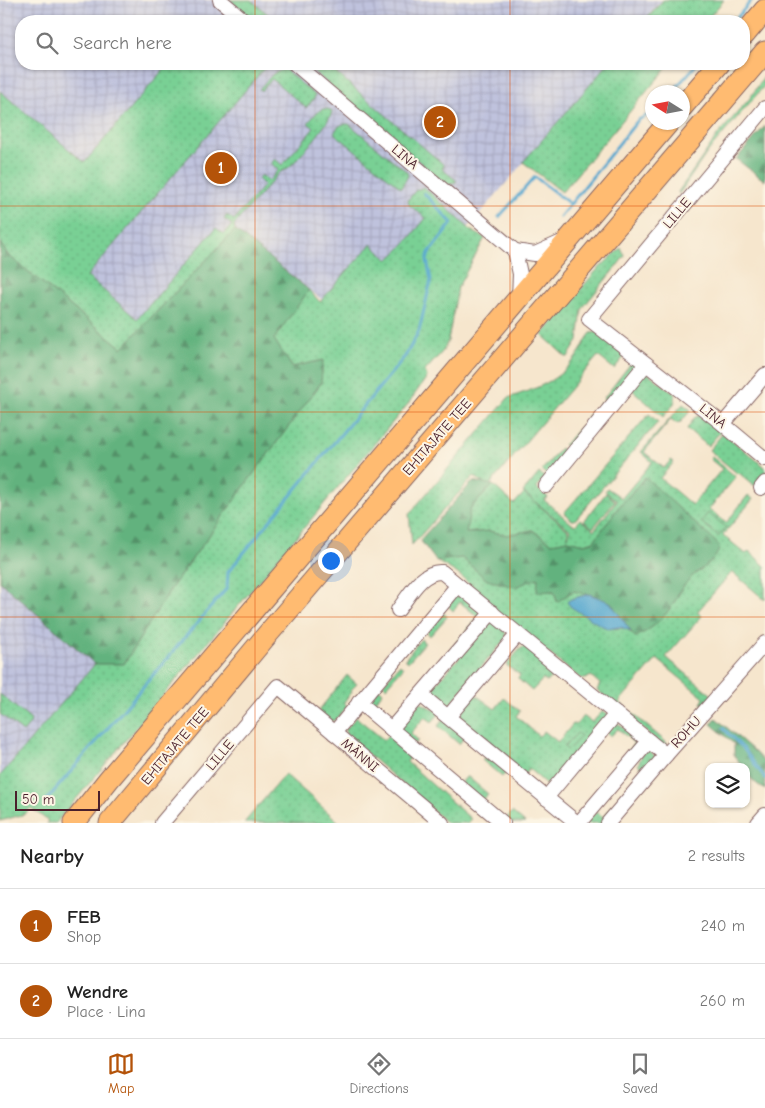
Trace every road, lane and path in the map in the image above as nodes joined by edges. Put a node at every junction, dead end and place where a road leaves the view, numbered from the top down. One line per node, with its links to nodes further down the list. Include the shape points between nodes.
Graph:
1 (220, 0): 3 (street)
2 (765, 10): 4 (highway)
3 (238, 15)
4 (750, 28)
5 (765, 52): 9 (highway, EHITAJATE TEE)
6 (302, 70): 14 (street, LINA)
7 (714, 70): 10 (highway)
8 (750, 70): 41 (highway, EHITAJATE TEE)
9 (750, 70)
10 (690, 98)
11 (765, 108): 16 (street, LILLE)
12 (662, 130): 13 (highway, EHITAJATE TEE)
13 (570, 239): 14 (street, via 535,254); 15 (highway, EHITAJATE TEE)
14 (515, 251): 15 (street, via 520,274)
15 (519, 297): 36 (highway, EHITAJATE TEE)
16 (589, 319): 17 (street, LINA)
17 (646, 364): 19 (street, LINA); 21 (street)
18 (765, 375): 19 (street)
19 (723, 424): 20 (street, LINA)
20 (765, 459)
21 (546, 486)
22 (458, 585): 23 (street, via 442,572 434,571 423,579); 24 (street); 29 (street)
23 (398, 610)
24 (492, 612): 25 (street); 28 (street)
25 (518, 634): 30 (street); 31 (street)
26 (765, 644): 35 (street, ROHU)
27 (278, 686): 33 (street, MÄNNI); 42 (street, LILLE)
28 (421, 694): 31 (street); 32 (street)
29 (359, 702): 32 (street); 33 (street)
30 (616, 714): 34 (street); 37 (street)
31 (448, 717): 37 (street)
32 (391, 729): 44 (street)
33 (334, 733): 43 (street, MÄNNI)
34 (649, 741): 35 (street); 45 (street)
35 (666, 755): 46 (street, ROHU)
36 (109, 779): 39 (street); 40 (highway, EHITAJATE TEE)
37 (546, 798): 45 (street)
38 (765, 815): 47 (street)
39 (64, 823)
40 (74, 823)
41 (110, 823)
42 (162, 823)
43 (442, 823)
44 (503, 823)
45 (578, 823)
46 (608, 823)
47 (758, 823)

